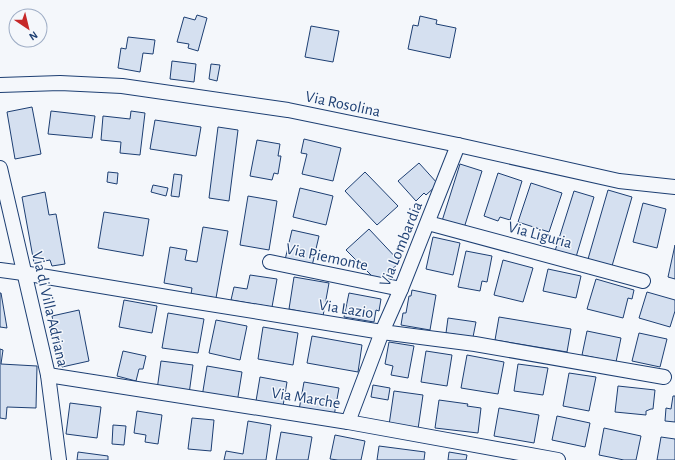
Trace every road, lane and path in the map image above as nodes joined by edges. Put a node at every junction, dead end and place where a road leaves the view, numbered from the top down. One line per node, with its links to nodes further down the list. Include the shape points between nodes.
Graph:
1 (0, 85): 2 (street, Via Rosolina, via 60,83 130,87 288,110)
2 (458, 145): 4 (street, Via Rosolina, via 619,181); 5 (street, Via Lombardia)
3 (0, 168): 8 (street, Via di Villa Adriana)
4 (675, 188)
5 (428, 223): 9 (street, Via Liguria); 10 (street, Via Lombardia)
6 (270, 262): 10 (street, Via Piemonte)
7 (0, 270): 8 (street, Via Lazio)
8 (24, 273): 11 (street, Via Lazio); 12 (street, Via di Villa Adriana)
9 (643, 281)
10 (401, 289): 11 (street, Via Lombardia)
11 (382, 332): 13 (street, Via Lazio, via 476,344); 14 (street, Via Lombardia)
12 (48, 375): 14 (street, Via Marche); 15 (street, Via di Villa Adriana)
13 (664, 377)
14 (348, 422): 16 (street, Via Marche)
15 (59, 460)
16 (558, 460)

